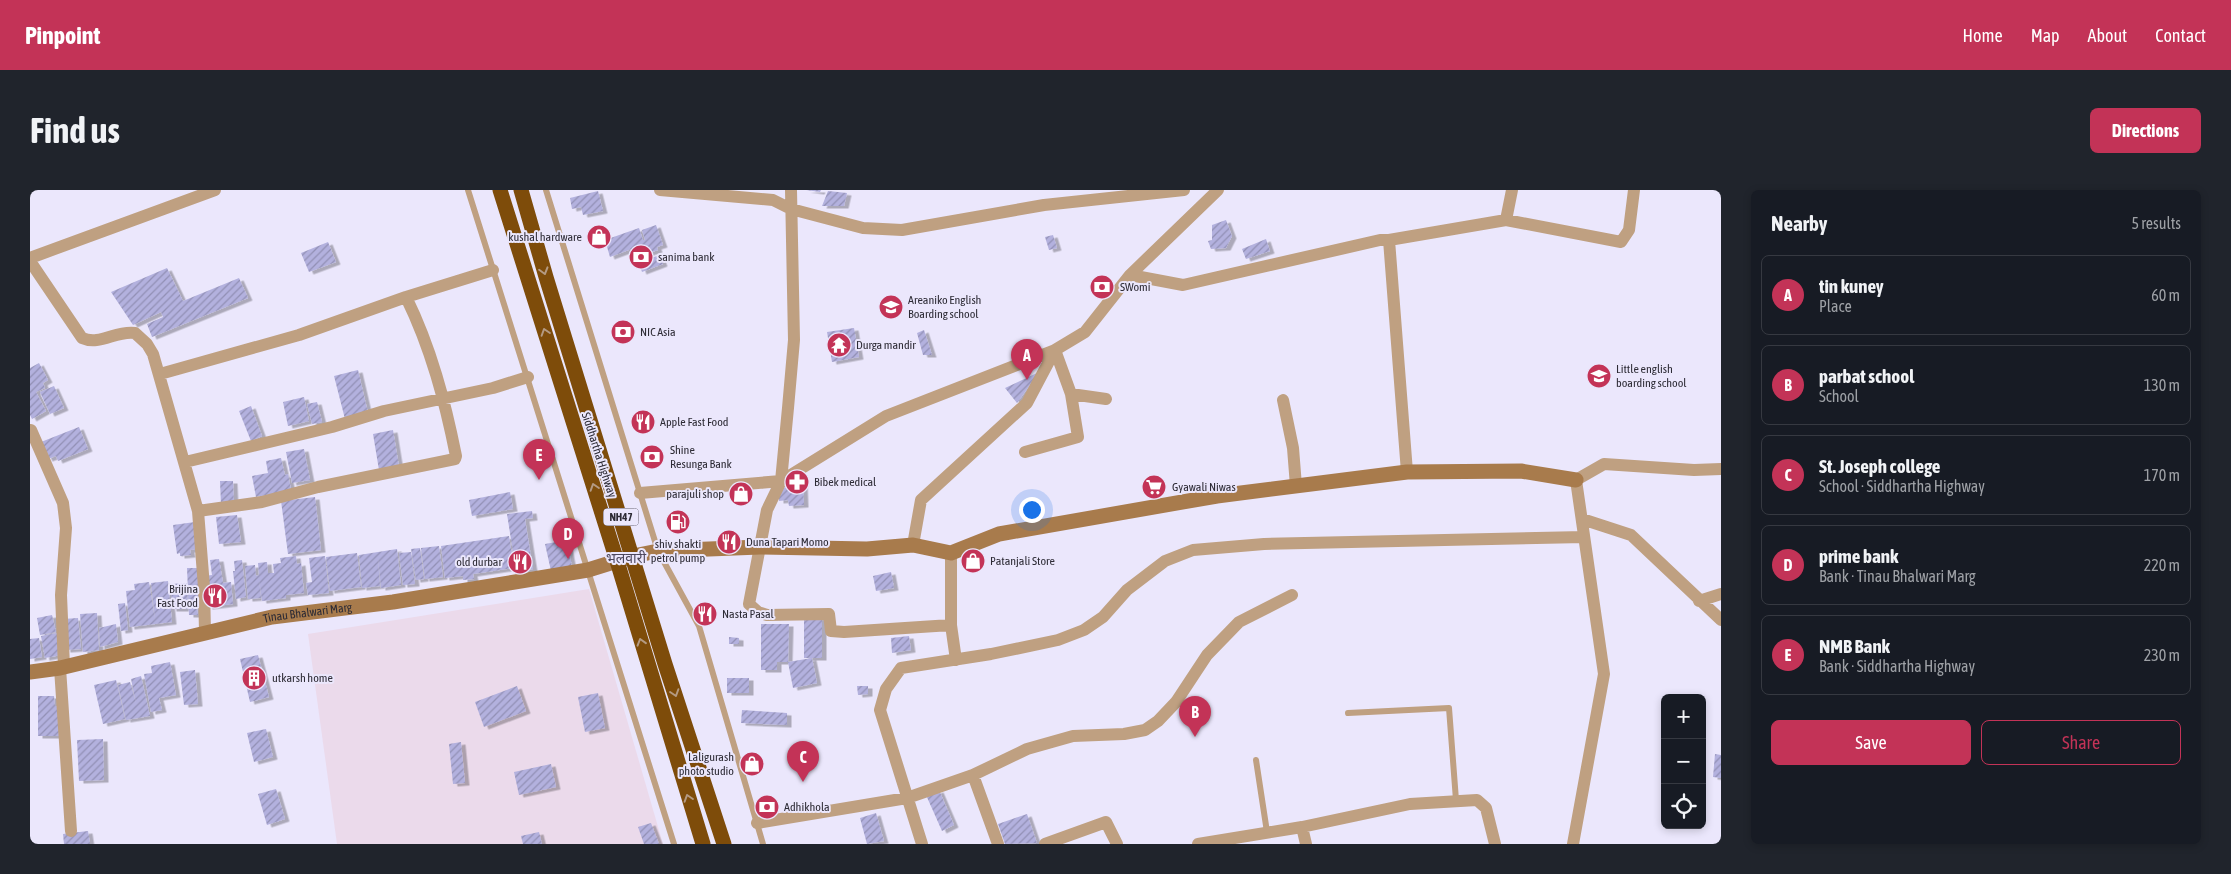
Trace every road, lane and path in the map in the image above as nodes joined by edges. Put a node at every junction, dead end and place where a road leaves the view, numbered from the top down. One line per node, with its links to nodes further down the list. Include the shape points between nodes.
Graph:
1 (215, 190): 15 (street)
2 (468, 190): 16 (lane)
3 (500, 190): 43 (highway, Siddhartha Highway / NH47, one-way to 3)
4 (521, 190): 42 (highway, Siddhartha Highway / NH47, one-way to 42)
5 (546, 190): 34 (lane)
6 (660, 190): 12 (street, via 773,200)
7 (791, 190): 12 (street)
8 (1184, 190): 12 (street, via 1044,205 902,230 863,228)
9 (1218, 190): 17 (street)
10 (1512, 190): 13 (street)
11 (1634, 190): 13 (street, via 1628,230 1621,242)
12 (790, 209): 32 (street, via 794,340)
13 (1506, 220): 14 (street)
14 (1389, 240): 17 (street, via 1183,285); 30 (street)
15 (30, 260): 20 (street, via 82,338 90,342 135,333 147,344)
16 (493, 270): 18 (street); 21 (lane)
17 (1130, 275): 19 (street, via 1085,332)
18 (406, 297): 20 (street, via 298,335); 23 (street, via 430,352)
19 (1055, 350): 22 (street); 32 (street, via 886,416); 38 (street, via 1027,403 921,500)
20 (160, 374): 28 (street)
21 (528, 377): 23 (street); 44 (lane)
22 (1071, 394): 24 (street); 27 (street, via 1078,437)
23 (444, 399): 28 (street, via 384,411 332,427); 35 (street, via 455,459 262,502)
24 (1106, 399)
25 (1283, 400): 33 (street, via 1293,448)
26 (31, 430): 52 (street, via 64,503)
27 (1025, 452)
28 (185, 462): 35 (street)
29 (1721, 469): 31 (street, via 1604,464)
30 (1407, 472): 31 (street, via 1521,471); 33 (street)
31 (1576, 480): 36 (street)
32 (781, 481): 34 (street); 39 (street, via 767,510)
33 (1296, 486): 41 (street, via 1217,496 999,534)
34 (640, 493): 40 (lane)
35 (198, 511): 50 (street)
36 (1582, 519): 37 (street); 47 (street, via 1632,535)
37 (1584, 537): 51 (street, via 1264,544 1193,550 1165,561 1127,590 1102,617 1084,630 1058,640); 74 (street, via 1604,674)
38 (913, 545): 39 (street, Tinau Bhalwari Marg, via 867,549); 41 (street, Tinau Bhalwari Marg)
39 (760, 547): 40 (street, Tinau Bhalwari Marg); 49 (street, via 749,604 758,612 767,615 829,614 831,631 844,632)
40 (658, 551): 42 (street, Tinau Bhalwari Marg); 59 (lane, via 699,626)
41 (951, 553): 49 (street)
42 (633, 556): 43 (street, Tinau Bhalwari Marg); 65 (highway, Siddhartha Highway / NH47, one-way to 65)
43 (617, 561): 44 (street, Tinau Bhalwari Marg); 64 (highway, Siddhartha Highway / NH47, one-way to 43)
44 (588, 570): 50 (street, Tinau Bhalwari Marg, via 393,602 272,617); 63 (lane)
45 (1721, 594): 47 (street)
46 (1292, 595): 56 (street, via 1239,622 1207,655 1176,702 1158,722 1145,730 1073,736 1027,750)
47 (1699, 601): 48 (street)
48 (1721, 620)
49 (951, 626): 51 (street)
50 (206, 632): 52 (street, Tinau Bhalwari Marg)
51 (956, 660): 57 (street, via 901,668 886,688 880,710)
52 (62, 667): 53 (street, Tinau Bhalwari Marg); 61 (street)
53 (30, 672)
54 (1348, 712): 58 (lane, via 1449,708)
55 (1256, 760): 62 (lane)
56 (973, 775): 57 (street); 68 (street)
57 (907, 798): 59 (street); 67 (street)
58 (1456, 800): 60 (street, via 1410,804); 73 (street, via 1477,800 1486,808)
59 (757, 823): 66 (lane)
60 (1302, 827): 62 (street); 72 (street)
61 (71, 831)
62 (1267, 832): 71 (street)
63 (674, 844)
64 (703, 844)
65 (724, 844)
66 (763, 844)
67 (922, 844)
68 (998, 844)
69 (1045, 844): 70 (street, via 1106,822)
70 (1116, 844)
71 (1198, 844)
72 (1306, 844)
73 (1495, 844)
74 (1574, 844)

